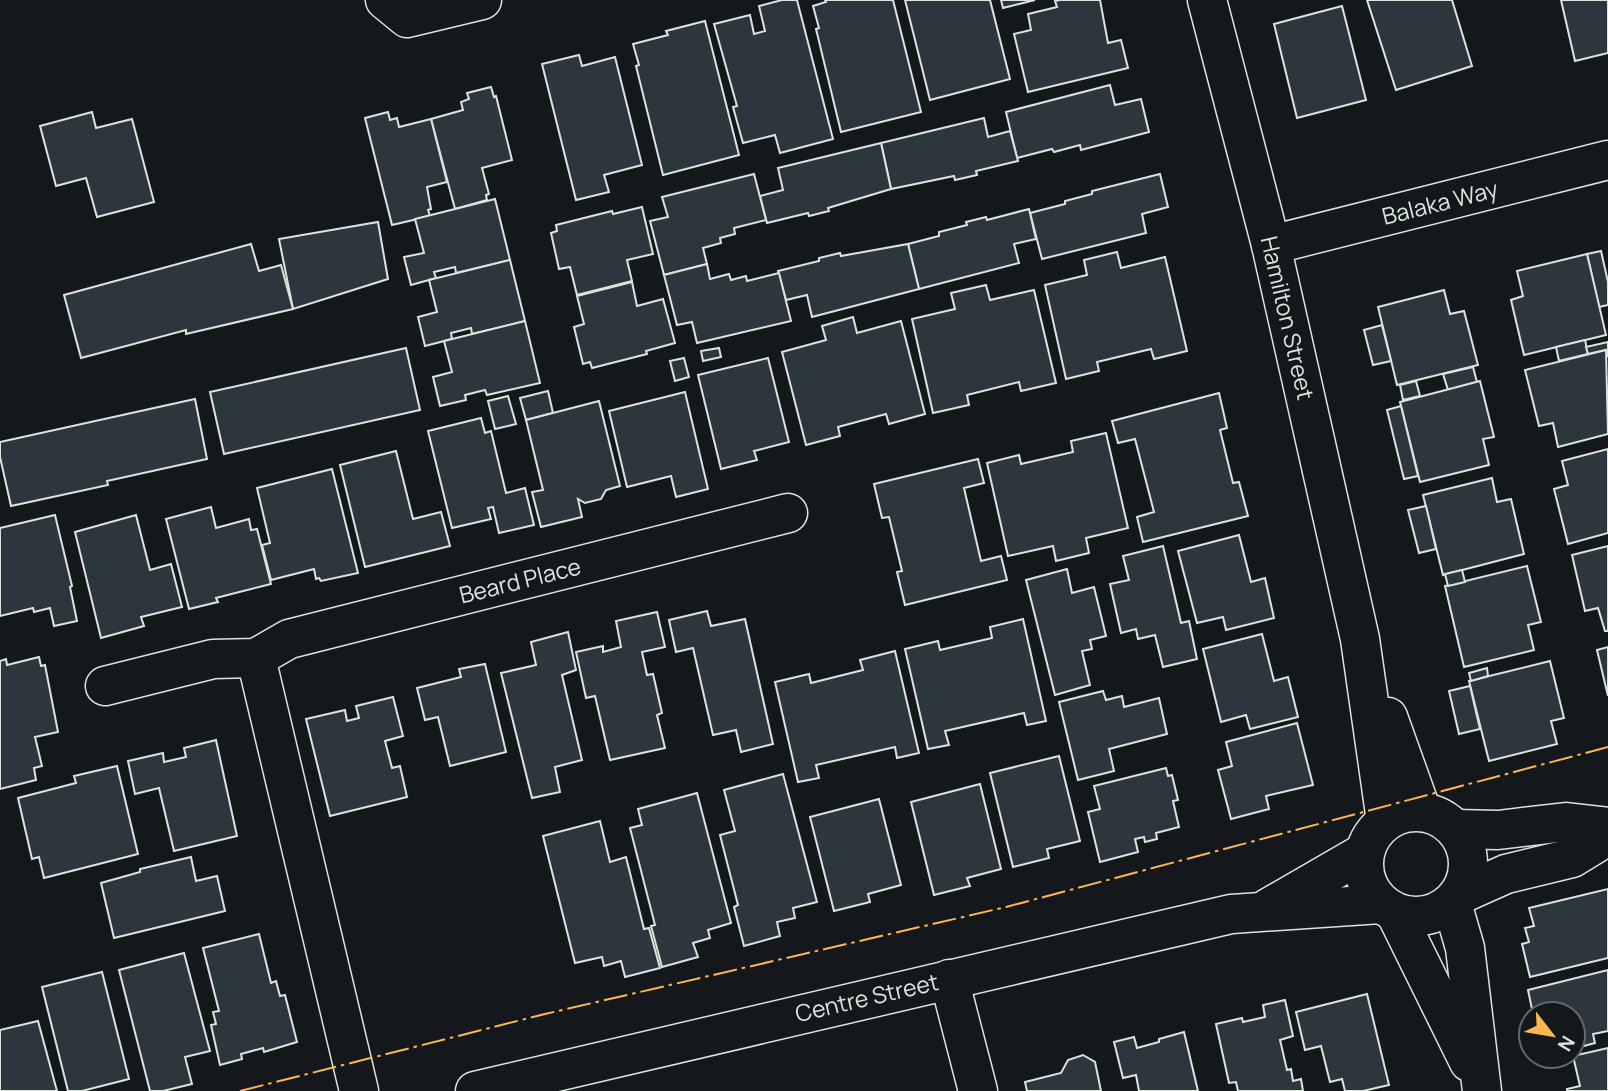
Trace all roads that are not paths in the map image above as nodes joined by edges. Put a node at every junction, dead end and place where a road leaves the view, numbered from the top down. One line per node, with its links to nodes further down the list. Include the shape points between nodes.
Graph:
1 (482, 0): 3 (street)
2 (1207, 0): 5 (street, Hamilton Street)
3 (396, 9)
4 (1608, 160): 5 (street, Balaka Way)
5 (1271, 245): 7 (street, Hamilton Street)
6 (788, 513): 8 (street, Beard Place, via 289,639)
7 (1360, 639): 10 (street, Hamilton Street); 11 (street, Hamilton Street)
8 (256, 658): 9 (street, Beard Place, via 213,659); 21 (street)
9 (105, 686)
10 (1422, 812): 11 (street); 13 (street)
11 (1386, 821): 15 (street)
12 (1608, 827): 13 (street, via 1566,822 1498,830)
13 (1456, 829): 16 (street, via 1469,861 1467,879)
14 (1608, 836): 16 (street, via 1572,858 1506,874)
15 (1365, 852): 17 (street, via 1366,880); 18 (street, Centre Street)
16 (1455, 899): 17 (street, via 1425,916 1411,917); 20 (street)
17 (1389, 909): 18 (street, Centre Street); 20 (street)
18 (1261, 913): 19 (street, Centre Street, via 1231,914)
19 (949, 979): 22 (street, Centre Street); 23 (street)
20 (1480, 1087)
21 (359, 1091)
22 (475, 1091)
23 (978, 1091)

